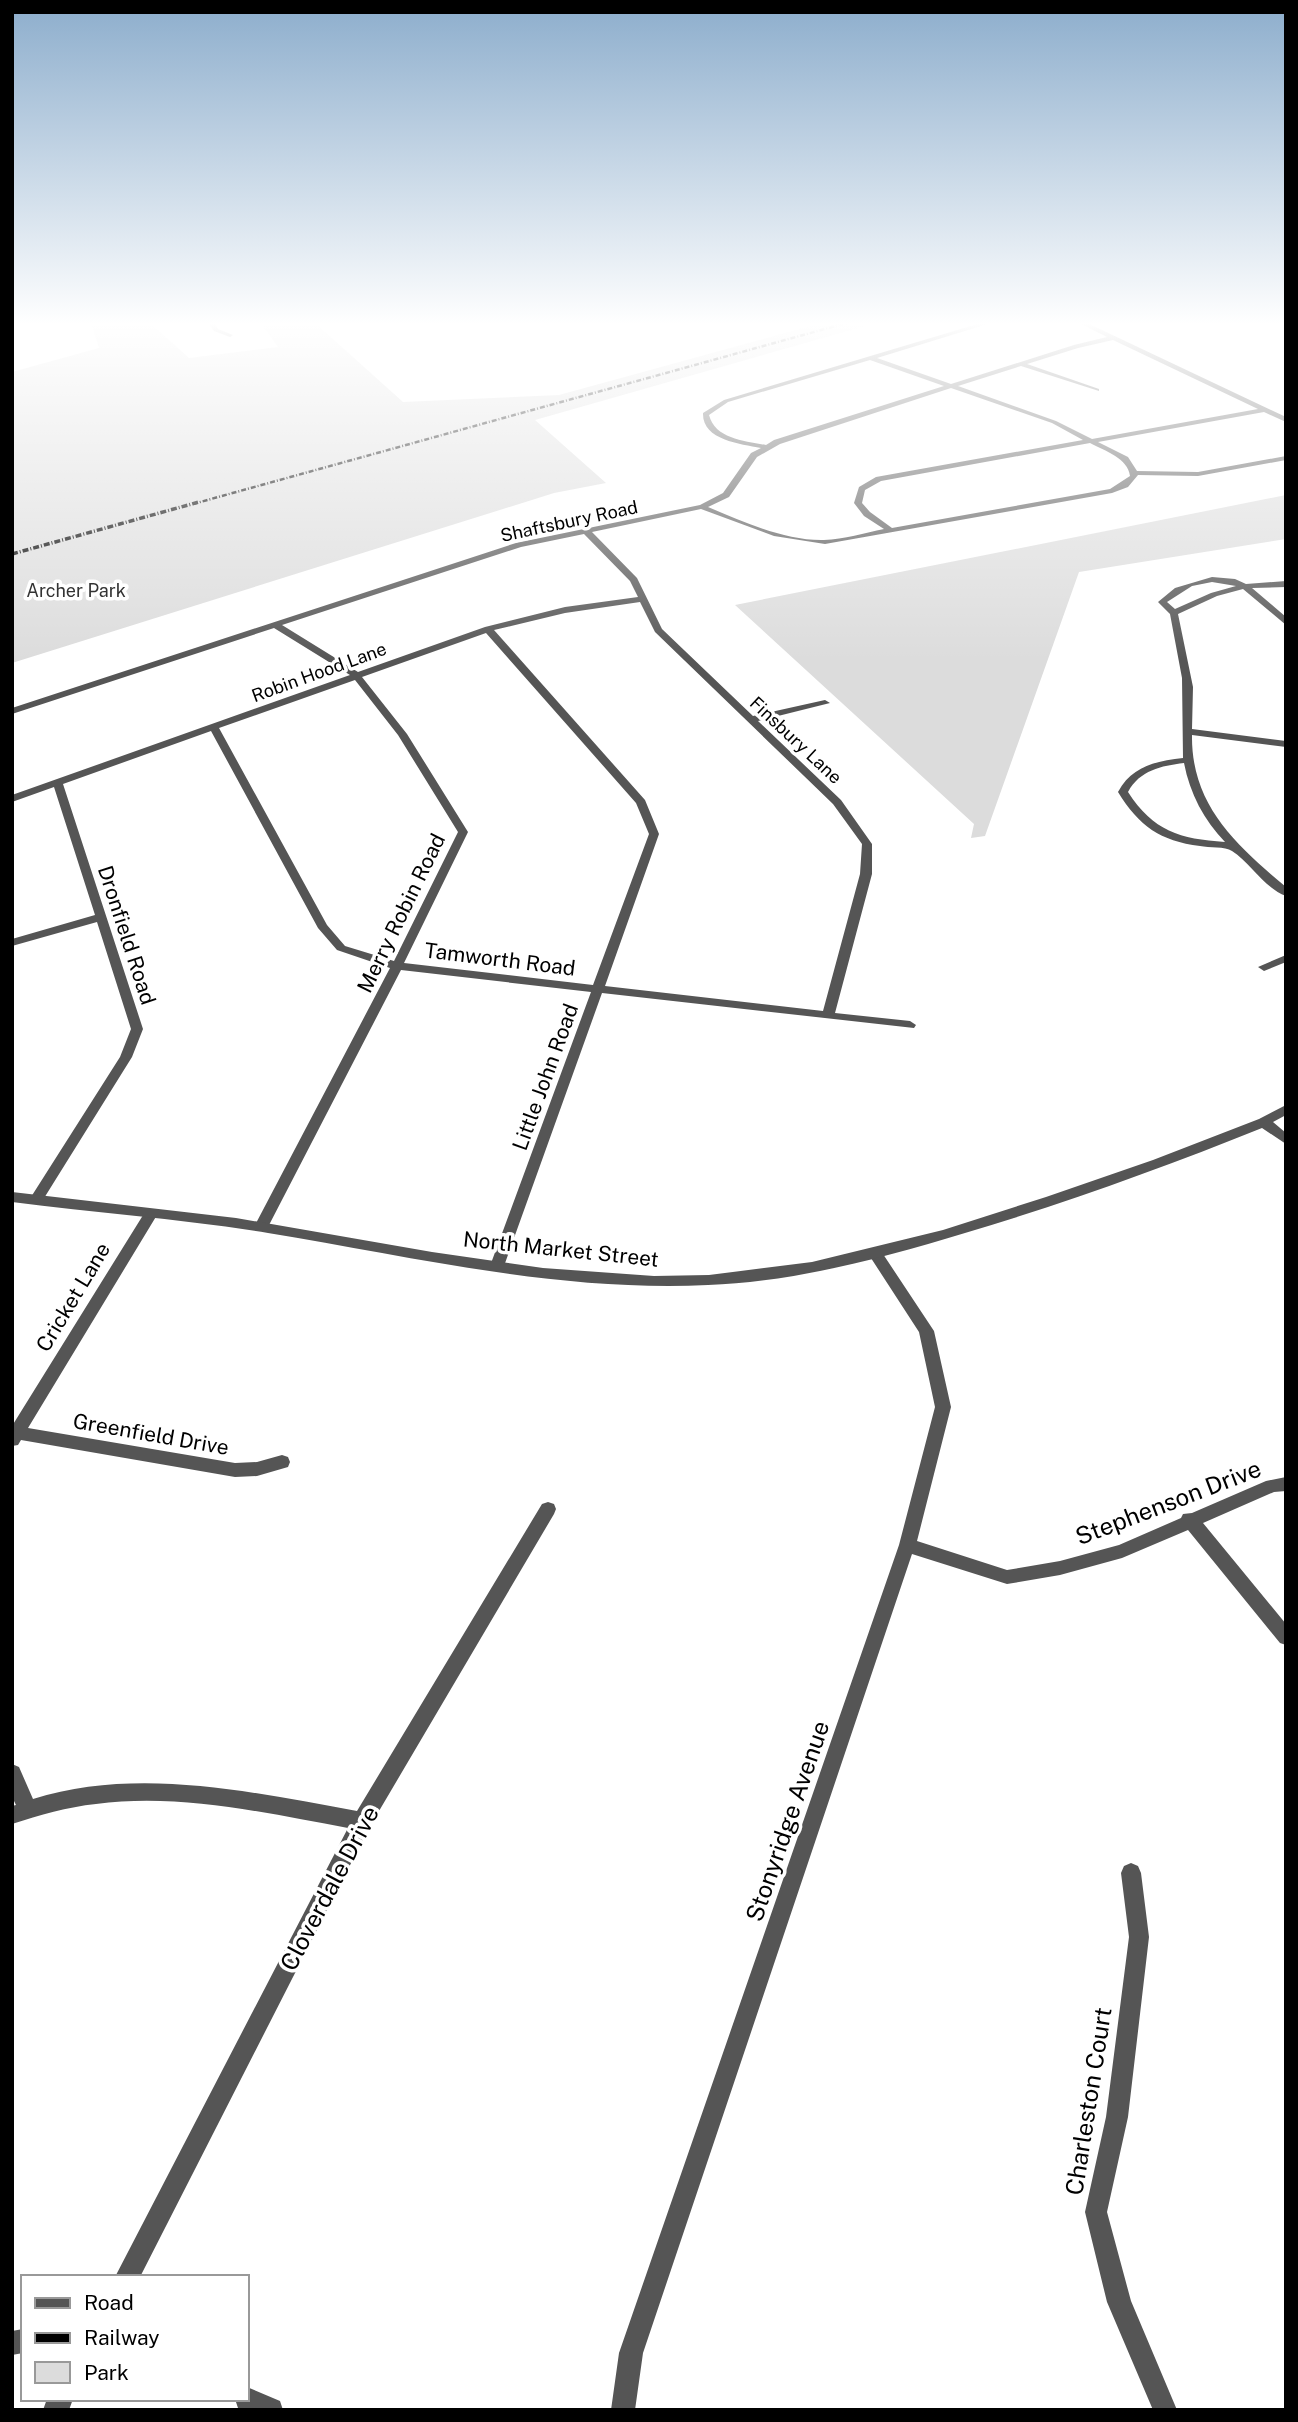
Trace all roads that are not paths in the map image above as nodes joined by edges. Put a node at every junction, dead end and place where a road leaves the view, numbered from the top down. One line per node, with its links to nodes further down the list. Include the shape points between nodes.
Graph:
1 (722, 435): 6 (street)
2 (802, 435): 6 (street, Shaftsbury Road)
3 (1081, 435): 5 (street)
4 (1120, 435): 5 (street)
5 (1091, 440): 8 (street, via 1125,459); 11 (street, via 873,482 859,493 858,503)
6 (765, 447): 9 (street, Shaftsbury Road, via 726,495)
7 (1286, 458): 8 (street, via 1198,474)
8 (1136, 473): 11 (street, via 1130,482 1112,491)
9 (702, 507): 10 (street, Shaftsbury Road); 11 (street, via 755,531 802,541 847,540)
10 (586, 531): 14 (street, Finsbury Lane, via 624,567); 17 (street, Shaftsbury Road, via 519,545)
11 (892, 531)
12 (1286, 584): 13 (street)
13 (1244, 585): 15 (street, via 1199,599); 15 (street, via 1214,581 1172,591 1162,601); 16 (street)
14 (643, 599): 18 (street, Robin Hood Lane, via 565,610); 22 (street, Finsbury Lane, via 658,630)
15 (1174, 613): 24 (street, via 1175,639 1188,686)
16 (1286, 622)
17 (275, 625): 19 (street, Merry Robin Road); 21 (street, Shaftsbury Road)
18 (488, 629): 19 (street, Robin Hood Lane); 36 (street, Little John Road, via 641,802 654,834)
19 (355, 675): 23 (street, Robin Hood Lane); 34 (street, Merry Robin Road, via 402,734 463,832)
20 (825, 703): 22 (street)
21 (12, 711)
22 (750, 720): 37 (street, Finsbury Lane, via 837,802 867,844 866,874)
23 (214, 727): 27 (street, Robin Hood Lane); 34 (street, Tamworth Road, via 322,926 341,948)
24 (1186, 731): 25 (street); 26 (street)
25 (1286, 744)
26 (1188, 760): 29 (street, via 1200,801); 29 (street, via 1144,769 1128,779 1123,792 1135,813 1159,832 1196,844)
27 (58, 783): 28 (street, Robin Hood Lane); 31 (street, Dronfield Road)
28 (12, 799)
29 (1230, 846): 30 (street)
30 (1286, 893)
31 (101, 918): 32 (street); 43 (street, Dronfield Road, via 137,1030 126,1057)
32 (12, 943)
33 (1286, 958): 35 (street)
34 (397, 966): 36 (street, Tamworth Road); 45 (street, Merry Robin Road)
35 (1264, 967)
36 (597, 991): 37 (street, Tamworth Road); 47 (street, Little John Road)
37 (828, 1015): 38 (street, Tamworth Road)
38 (910, 1025)
39 (1286, 1109): 40 (street, North Market Street)
40 (1264, 1122): 41 (street); 46 (street, North Market Street, via 1096,1187)
41 (1286, 1139)
42 (12, 1197): 43 (street, North Market Street)
43 (36, 1200): 44 (street, North Market Street)
44 (150, 1215): 45 (street, North Market Street); 48 (street, Cricket Lane)
45 (261, 1227): 47 (street, North Market Street)
46 (876, 1255): 47 (street, North Market Street, via 828,1266 710,1280 608,1279); 53 (street, Stonyridge Avenue, via 926,1331 943,1406)
47 (497, 1266)
48 (14, 1435): 49 (street, Greenfield Drive, via 235,1470)
49 (282, 1462)
50 (1286, 1484): 52 (street, Stephenson Drive)
51 (548, 1509): 57 (street, Cloverdale Drive)
52 (1189, 1519): 53 (street, Stephenson Drive, via 1122,1551 1007,1577); 54 (street)
53 (907, 1545): 62 (street, Stonyridge Avenue, via 631,2353)
54 (1286, 1637)
55 (12, 1773): 56 (street)
56 (20, 1812): 57 (street, via 98,1794 163,1794 243,1800)
57 (362, 1821): 59 (street, Cloverdale Drive)
58 (1131, 1873): 63 (street, Charleston Court, via 1139,1937 1117,2117 1097,2212 1119,2302)
59 (128, 2275)
60 (248, 2399): 61 (street)
61 (271, 2410)
62 (623, 2410)
63 (1165, 2410)

